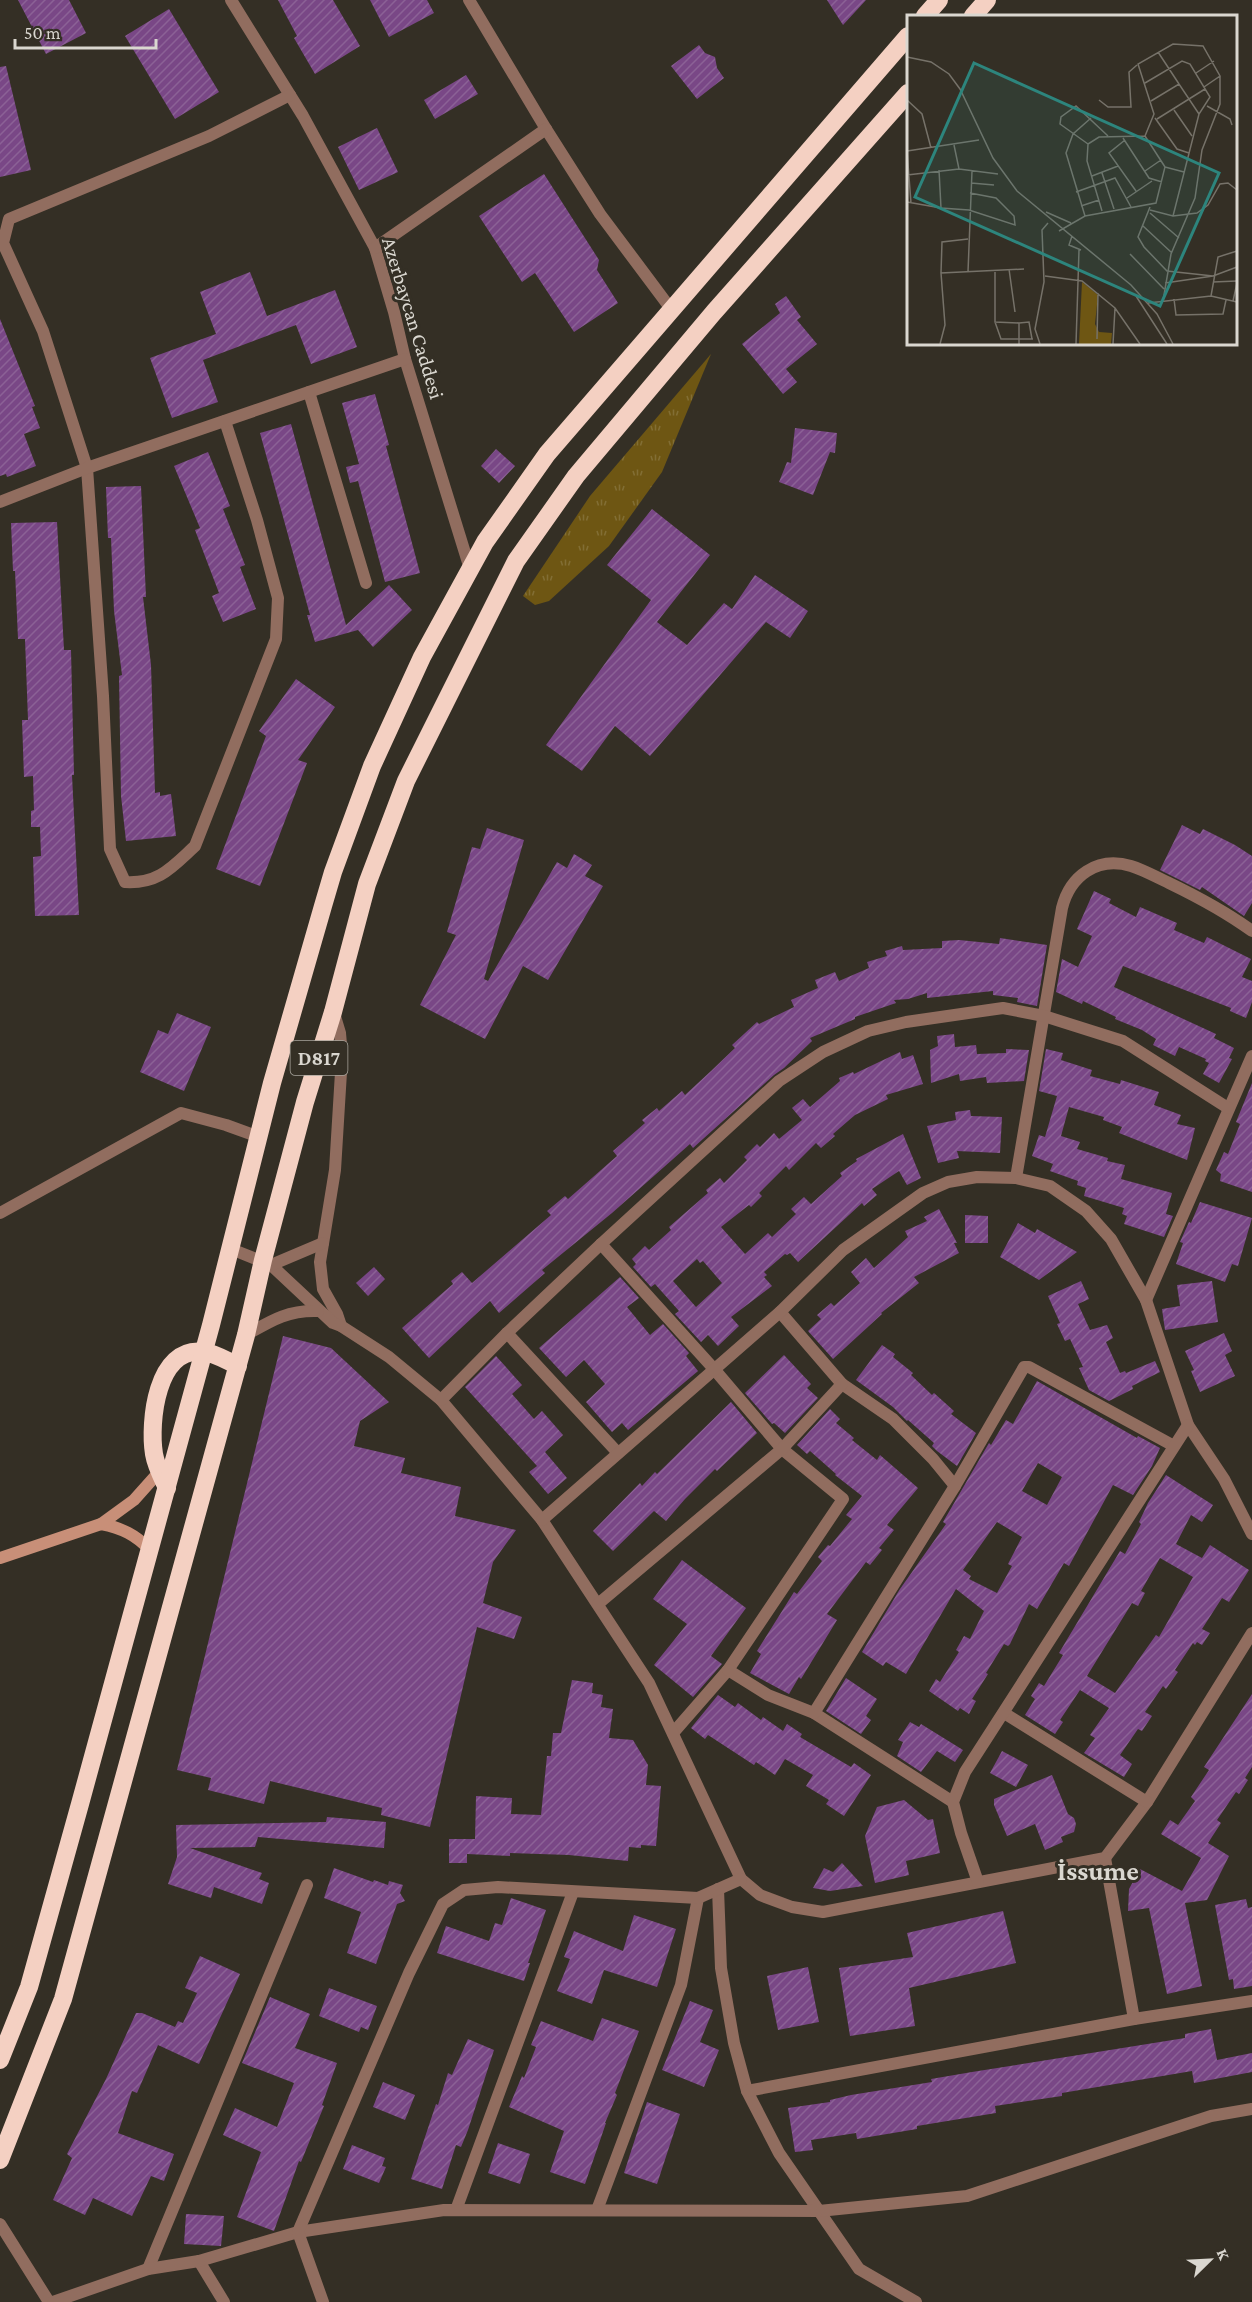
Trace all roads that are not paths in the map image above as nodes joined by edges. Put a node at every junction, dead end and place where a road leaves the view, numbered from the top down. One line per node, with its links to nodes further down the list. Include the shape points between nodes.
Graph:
1 (231, 0): 8 (street, Azerbaycan Caddesi)
2 (469, 0): 10 (street)
3 (939, 0): 5 (highway)
4 (987, 0): 6 (highway)
5 (926, 15)
6 (974, 15)
7 (907, 38): 13 (highway, D817)
8 (290, 95): 11 (street, via 209,136 9,219); 12 (street, Azerbaycan Caddesi)
9 (907, 95): 22 (highway, D817, via 714,312 584,467 516,561 406,780 367,884)
10 (546, 129): 12 (street); 13 (street, via 600,214)
11 (2, 241): 17 (street, via 43,331)
12 (375, 249): 14 (street, Azerbaycan Caddesi)
13 (671, 309): 19 (highway, D817, via 547,454 484,542)
14 (405, 359): 15 (street); 19 (street, Azerbaycan Caddesi)
15 (309, 392): 16 (street); 20 (street)
16 (225, 421): 17 (street); 17 (street, via 278,598 276,639 195,846 170,870 143,883 125,882 110,849)
17 (87, 468): 18 (street)
18 (0, 502)
19 (470, 569): 26 (highway, D817, via 422,657 372,766 333,872)
20 (366, 583)
21 (1252, 931): 23 (street, via 1200,898 1132,866 1107,864 1088,870 1065,895)
22 (333, 1012): 29 (street, via 342,1056 335,1170); 32 (highway, D817, via 305,1102)
23 (1044, 1016): 25 (street, via 1123,1041); 27 (street); 30 (street, via 1003,1008 906,1022 868,1031 823,1052 779,1081)
24 (1252, 1056): 25 (street)
25 (1228, 1108): 33 (street)
26 (259, 1137): 28 (street, via 181,1113); 31 (highway, D817)
27 (1016, 1178): 33 (street, via 1050,1186 1086,1211 1111,1239); 35 (street, via 977,1177 948,1182 923,1194 843,1250)
28 (0, 1213)
29 (323, 1243): 32 (street); 36 (street, via 323,1289)
30 (602, 1244): 37 (street); 41 (street)
31 (231, 1248): 32 (street); 39 (highway, D817)
32 (267, 1263): 34 (street); 38 (highway, D817)
33 (1146, 1300): 44 (street)
34 (318, 1311): 36 (street); 38 (street, via 284,1314)
35 (780, 1312): 41 (street); 42 (street)
36 (341, 1326): 43 (street, via 388,1357)
37 (507, 1333): 43 (street); 47 (street)
38 (246, 1335): 40 (highway, D817)
39 (204, 1352): 40 (highway); 48 (highway, D817); 48 (highway, via 178,1359 163,1375 159,1387 153,1441)
40 (238, 1366): 75 (highway, D817, via 63,1999)
41 (714, 1369): 46 (street); 47 (street)
42 (843, 1384): 46 (street); 49 (street, via 893,1419)
43 (441, 1400): 50 (street)
44 (1188, 1425): 45 (street); 52 (street, via 1224,1479)
45 (1174, 1446): 49 (street, via 1024,1367); 59 (street)
46 (782, 1449): 55 (street); 57 (street, via 843,1499)
47 (618, 1453): 50 (street)
48 (163, 1480): 51 (street); 53 (highway, D817)
49 (955, 1486): 58 (street)
50 (542, 1520): 55 (street)
51 (101, 1524): 53 (street, via 134,1535); 54 (street)
52 (1252, 1534)
53 (150, 1551): 72 (highway, D817, via 29,1987)
54 (0, 1558)
55 (598, 1604): 60 (street, via 649,1683)
56 (1252, 1633): 62 (street)
57 (728, 1670): 58 (street, via 768,1695); 60 (street)
58 (814, 1713): 61 (street)
59 (1004, 1713): 61 (street, via 965,1772); 62 (street)
60 (673, 1733): 64 (street)
61 (953, 1802): 65 (street)
62 (1147, 1802): 63 (street)
63 (1105, 1858): 65 (street); 71 (street)
64 (741, 1879): 65 (street, via 760,1895 792,1907 823,1912); 67 (street)
65 (978, 1882)
66 (307, 1885): 82 (street)
67 (718, 1889): 69 (street); 73 (street, via 721,1968)
68 (573, 1892): 69 (street); 76 (street); 80 (street, via 498,1887 464,1890 443,1904 409,1973)
69 (698, 1898): 77 (street, via 681,1985)
70 (1252, 2001): 71 (street)
71 (1134, 2019): 73 (street)
72 (0, 2060)
73 (747, 2091): 78 (street, via 779,2153)
74 (1252, 2109): 78 (street, via 1211,2116 967,2196)
75 (0, 2160)
76 (456, 2210): 77 (street); 80 (street)
77 (597, 2210): 78 (street)
78 (819, 2211): 86 (street, via 859,2269)
79 (0, 2224): 83 (street)
80 (298, 2232): 81 (street); 85 (street)
81 (200, 2261): 82 (street); 84 (street)
82 (148, 2269): 83 (street)
83 (51, 2302)
84 (224, 2302)
85 (322, 2302)
86 (916, 2302)

